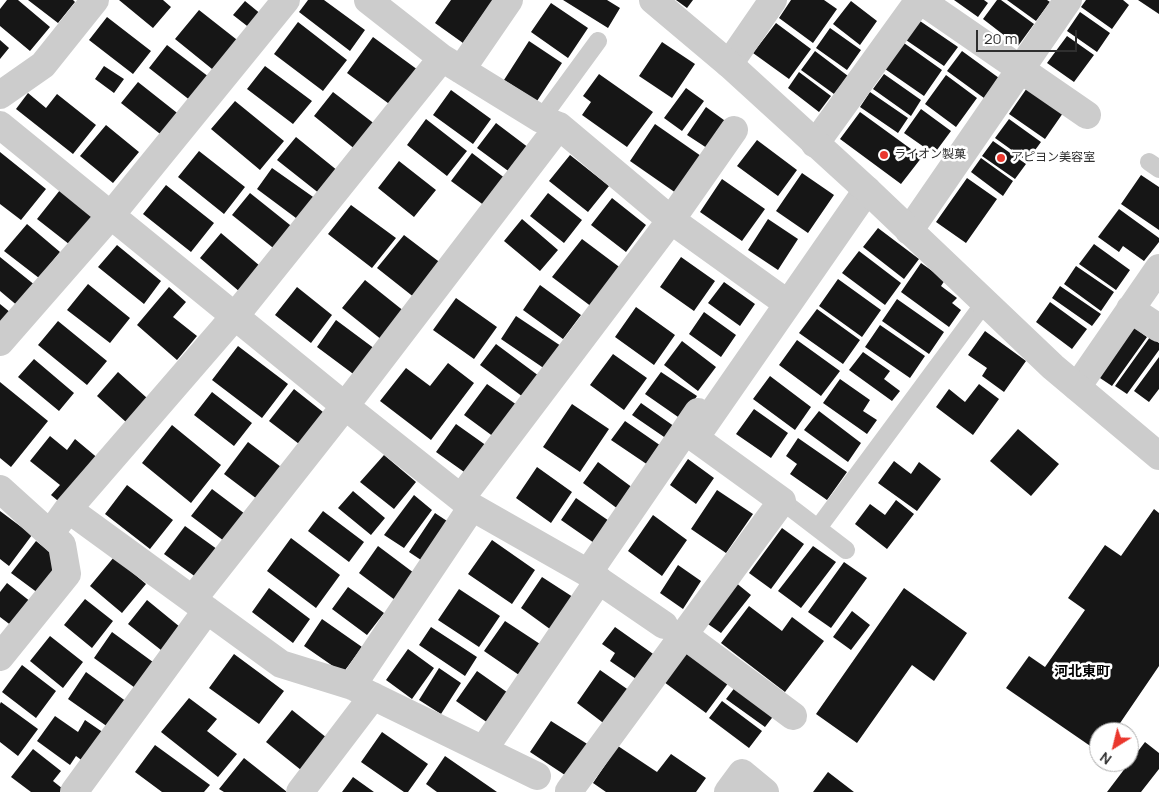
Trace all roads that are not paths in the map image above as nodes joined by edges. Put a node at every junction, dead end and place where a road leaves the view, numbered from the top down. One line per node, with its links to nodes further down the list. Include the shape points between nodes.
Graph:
1 (95, 0): 13 (street, via 43,65)
2 (286, 0): 21 (street)
3 (368, 0): 10 (street)
4 (509, 0): 10 (street)
5 (653, 0): 11 (street)
6 (773, 0): 11 (street)
7 (919, 0): 12 (street); 18 (street)
8 (1068, 0): 12 (street)
9 (598, 41): 15 (lane)
10 (451, 64): 15 (street); 28 (street)
11 (729, 64): 18 (street)
12 (1021, 70): 14 (street); 23 (street)
13 (0, 95)
14 (1087, 115)
15 (550, 123): 22 (street); 32 (street)
16 (0, 125): 21 (street)
17 (734, 130): 22 (street)
18 (815, 144): 19 (street)
19 (867, 190): 23 (street); 35 (street, via 695,438)
20 (836, 211): 25 (street)
21 (112, 215): 28 (street); 30 (street)
22 (670, 220): 25 (street); 36 (street)
23 (909, 231): 26 (street)
24 (1159, 268): 27 (street)
25 (777, 296): 41 (street)
26 (985, 302): 31 (street); 38 (lane)
27 (1130, 309): 29 (street); 31 (street)
28 (235, 316): 32 (street); 37 (street)
29 (1159, 328)
30 (0, 342)
31 (1077, 387): 33 (street)
32 (345, 406): 36 (street); 42 (street)
33 (1159, 456)
34 (0, 490): 39 (street)
35 (782, 501): 38 (lane); 43 (street)
36 (466, 503): 41 (street); 45 (street)
37 (68, 509): 39 (street); 42 (street)
38 (818, 528): 40 (lane)
39 (50, 534): 44 (street, via 62,545 67,574)
40 (846, 550)
41 (593, 576): 43 (street); 47 (street)
42 (200, 604): 45 (street, via 281,664); 50 (street)
43 (674, 630): 46 (street); 49 (street)
44 (0, 657)
45 (363, 691): 47 (street); 51 (street)
46 (793, 716)
47 (484, 749): 48 (street)
48 (538, 776)
49 (568, 790)
50 (74, 792)
51 (300, 792)
52 (728, 792): 53 (street, via 742,773)
53 (765, 792)

